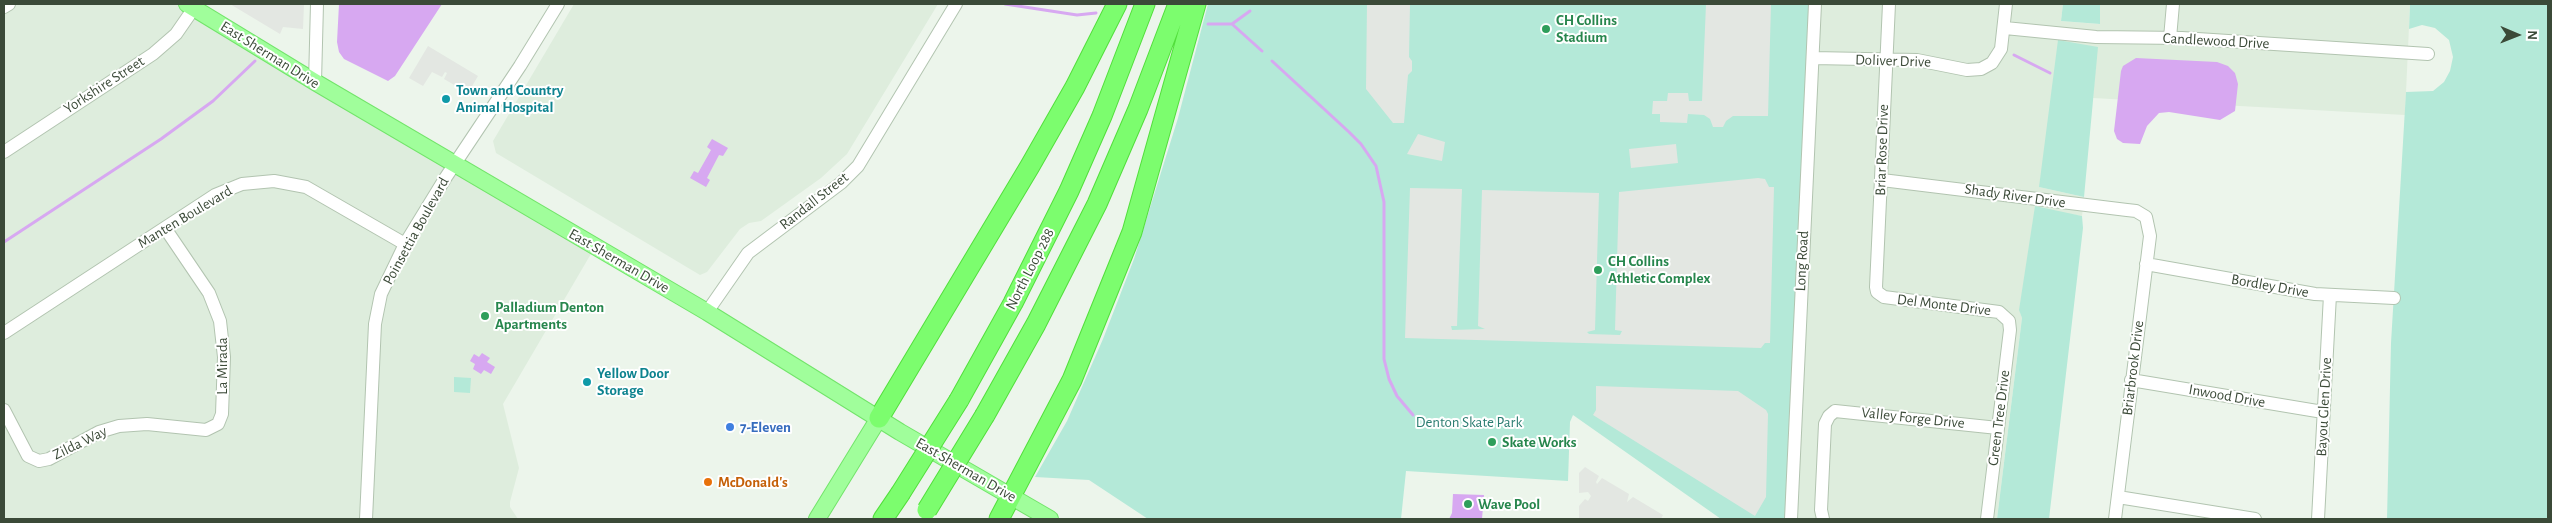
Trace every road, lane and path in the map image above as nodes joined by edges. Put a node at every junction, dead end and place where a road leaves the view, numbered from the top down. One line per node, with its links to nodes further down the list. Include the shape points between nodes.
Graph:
1 (9, 4): 14 (street)
2 (318, 4): 20 (street)
3 (558, 4): 22 (street, Poinsettia Boulevard)
4 (956, 4): 31 (street, Randall Street, via 858,166 841,183 748,253)
5 (1117, 4): 37 (highway, via 1075,87)
6 (1145, 4): 45 (highway, North Loop 288, bridge, via 1102,116 1013,303 959,400)
7 (1178, 4): 42 (highway, North Loop 288, bridge, via 1138,109 1096,204 1036,324 985,415)
8 (1196, 4): 40 (highway, via 1132,232 1072,380)
9 (1815, 4): 18 (street, Long Road)
10 (1889, 4): 19 (street, Briar Rose Drive)
11 (2006, 4): 15 (street)
12 (2173, 4): 16 (street)
13 (191, 6): 20 (main road, East Sherman Drive); 21 (street, Yorkshire Street, via 176,34 153,54)
14 (4, 7)
15 (2005, 28): 16 (street, Candlewood Drive); 19 (street, Doliver Drive, via 1998,56 1989,65 1972,70 1926,61)
16 (2170, 38): 17 (street, Candlewood Drive)
17 (2428, 54)
18 (1813, 58): 19 (street, Doliver Drive); 48 (street, Long Road)
19 (1886, 60): 23 (street, Briar Rose Drive)
20 (315, 82): 22 (main road, East Sherman Drive)
21 (4, 152)
22 (453, 165): 26 (street, Poinsettia Boulevard); 31 (main road, East Sherman Drive)
23 (1882, 180): 24 (street, Shady River Drive, via 2136,211); 28 (street, Briar Rose Drive, via 1876,287)
24 (2146, 217): 27 (street, Briarbrook Drive, via 2150,236)
25 (165, 228): 26 (street, Manten Boulevard, via 223,190 242,184 274,181 310,189); 33 (street, Manten Boulevard); 38 (street, La Mirada, via 209,293 220,321 224,349 222,414)
26 (405, 244): 43 (street, Poinsettia Boulevard, via 381,294 375,324)
27 (2146, 264): 29 (street, Bordley Drive); 34 (street, Briarbrook Drive)
28 (1880, 295): 32 (street, Del Monte Drive, via 1999,312)
29 (2330, 295): 30 (street, Bordley Drive); 36 (street, Bayou Glen Drive)
30 (2394, 298)
31 (707, 312): 37 (main road, East Sherman Drive)
32 (2007, 318): 39 (street, Green Tree Drive, via 2010,330)
33 (4, 332)
34 (2131, 380): 36 (street, Inwood Drive); 41 (street, Briarbrook Drive)
35 (4, 410): 38 (street, Zilda Way, via 25,452 36,461 46,460 99,432 125,424)
36 (2324, 412): 53 (street, Bayou Glen Drive)
37 (878, 418): 40 (main road, East Sherman Drive); 44 (main road)
38 (214, 428)
39 (1998, 428): 49 (street, Valley Forge Drive, via 1835,411 1825,424 1820,510); 50 (street, Green Tree Drive)
40 (1012, 496): 46 (highway); 47 (main road, East Sherman Drive)
41 (2118, 496): 51 (street, Briarbrook Drive); 52 (street)
42 (923, 514)
43 (366, 519)
44 (817, 519)
45 (883, 519)
46 (1000, 519)
47 (1050, 519)
48 (1791, 519)
49 (1823, 519)
50 (1987, 519)
51 (2115, 519)
52 (2255, 519)
53 (2318, 519)

